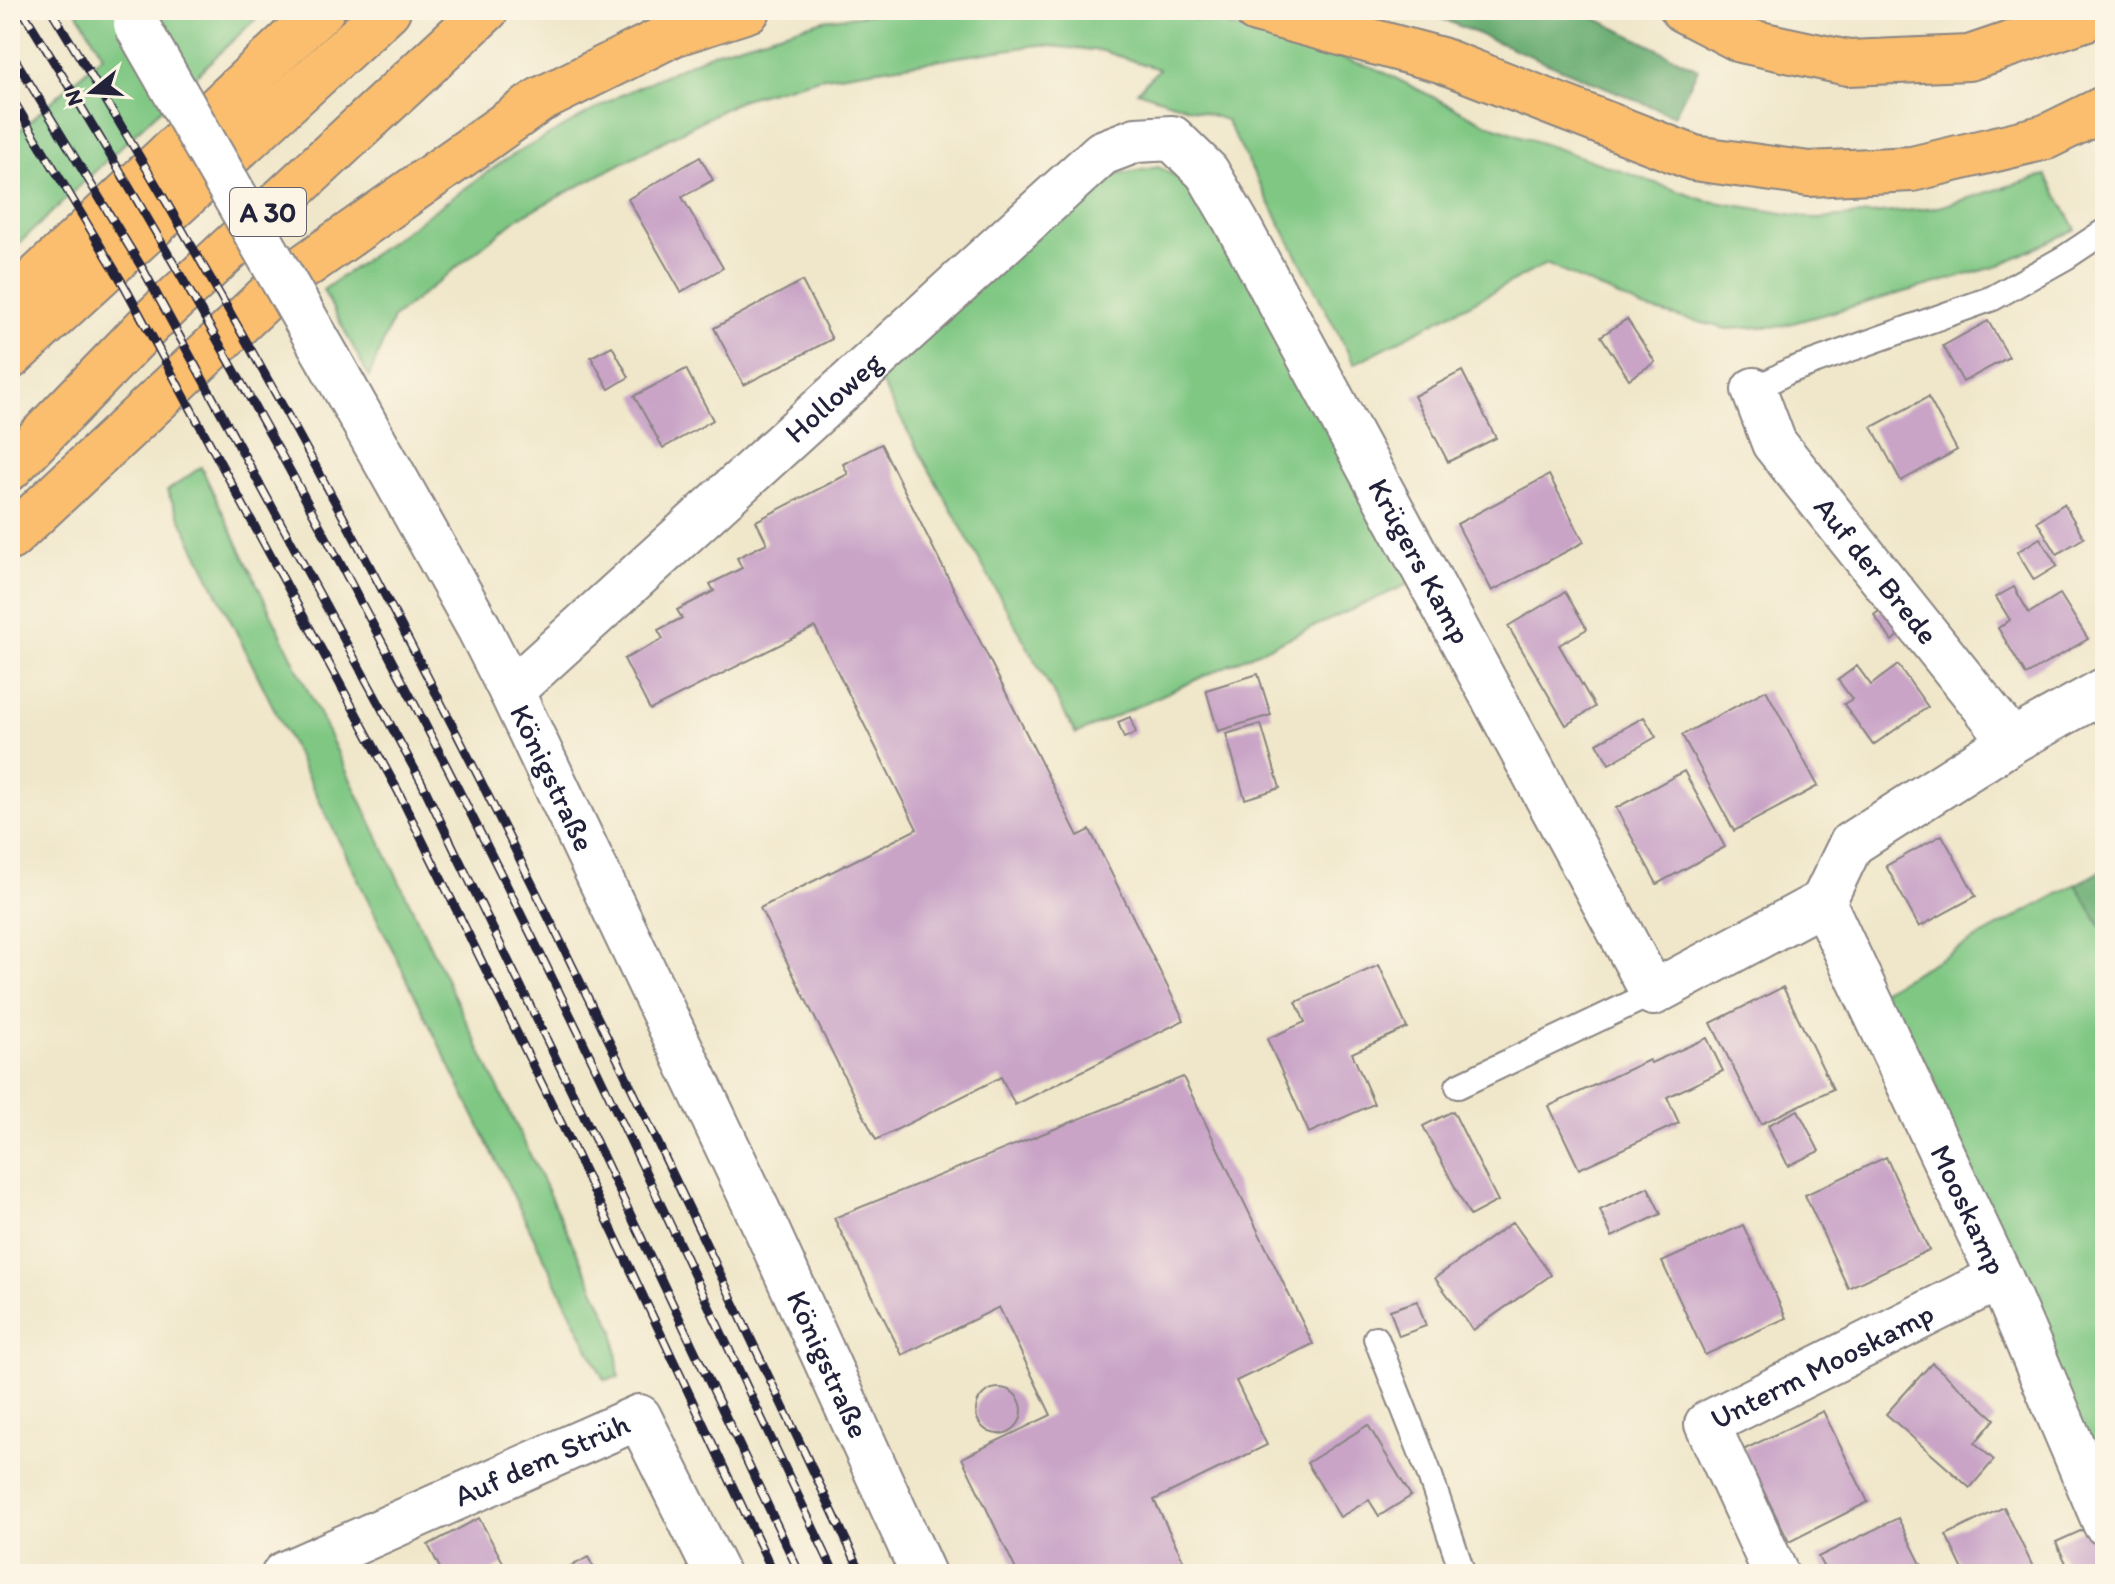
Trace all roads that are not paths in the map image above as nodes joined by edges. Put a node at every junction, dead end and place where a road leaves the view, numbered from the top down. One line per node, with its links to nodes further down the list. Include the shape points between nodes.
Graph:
1 (322, 10): 13 (highway)
2 (388, 10): 14 (highway, A 30)
3 (486, 10): 16 (highway, A 30, via 158,315)
4 (517, 10): 16 (highway)
5 (748, 10): 18 (highway, via 673,34 540,100 285,280)
6 (1256, 10): 10 (highway, via 1441,60 1694,158 1809,174 1912,169 2046,137)
7 (1683, 10): 8 (highway, via 1741,40 1848,63 1969,58)
8 (2104, 10)
9 (132, 17): 20 (street, Königstraße, bridge)
10 (2105, 108)
11 (1172, 138): 20 (street, Holloweg, via 1136,140 1102,153); 23 (street, Krügers Kamp, via 1207,172 1235,220)
12 (2105, 231): 15 (lane, via 1993,298 1789,371)
13 (10, 303)
14 (10, 357)
15 (1754, 390): 21 (street, Auf der Brede, via 1774,443)
16 (58, 421): 17 (highway, A 30)
17 (10, 468)
18 (10, 538)
19 (2105, 690): 21 (street)
20 (511, 691): 30 (street, Königstraße)
21 (2012, 741): 22 (street, via 1851,844)
22 (1823, 902): 23 (street); 25 (street, Mooskamp)
23 (1653, 993): 24 (lane)
24 (1458, 1086)
25 (2000, 1277): 27 (street, Mooskamp); 32 (street, Unterm Mooskamp, via 1707,1424)
26 (1376, 1338): 31 (lane)
27 (2105, 1523)
28 (284, 1574): 29 (street, Auf dem Strüh, via 639,1417)
29 (717, 1574)
30 (923, 1574)
31 (1463, 1574)
32 (1776, 1574)

